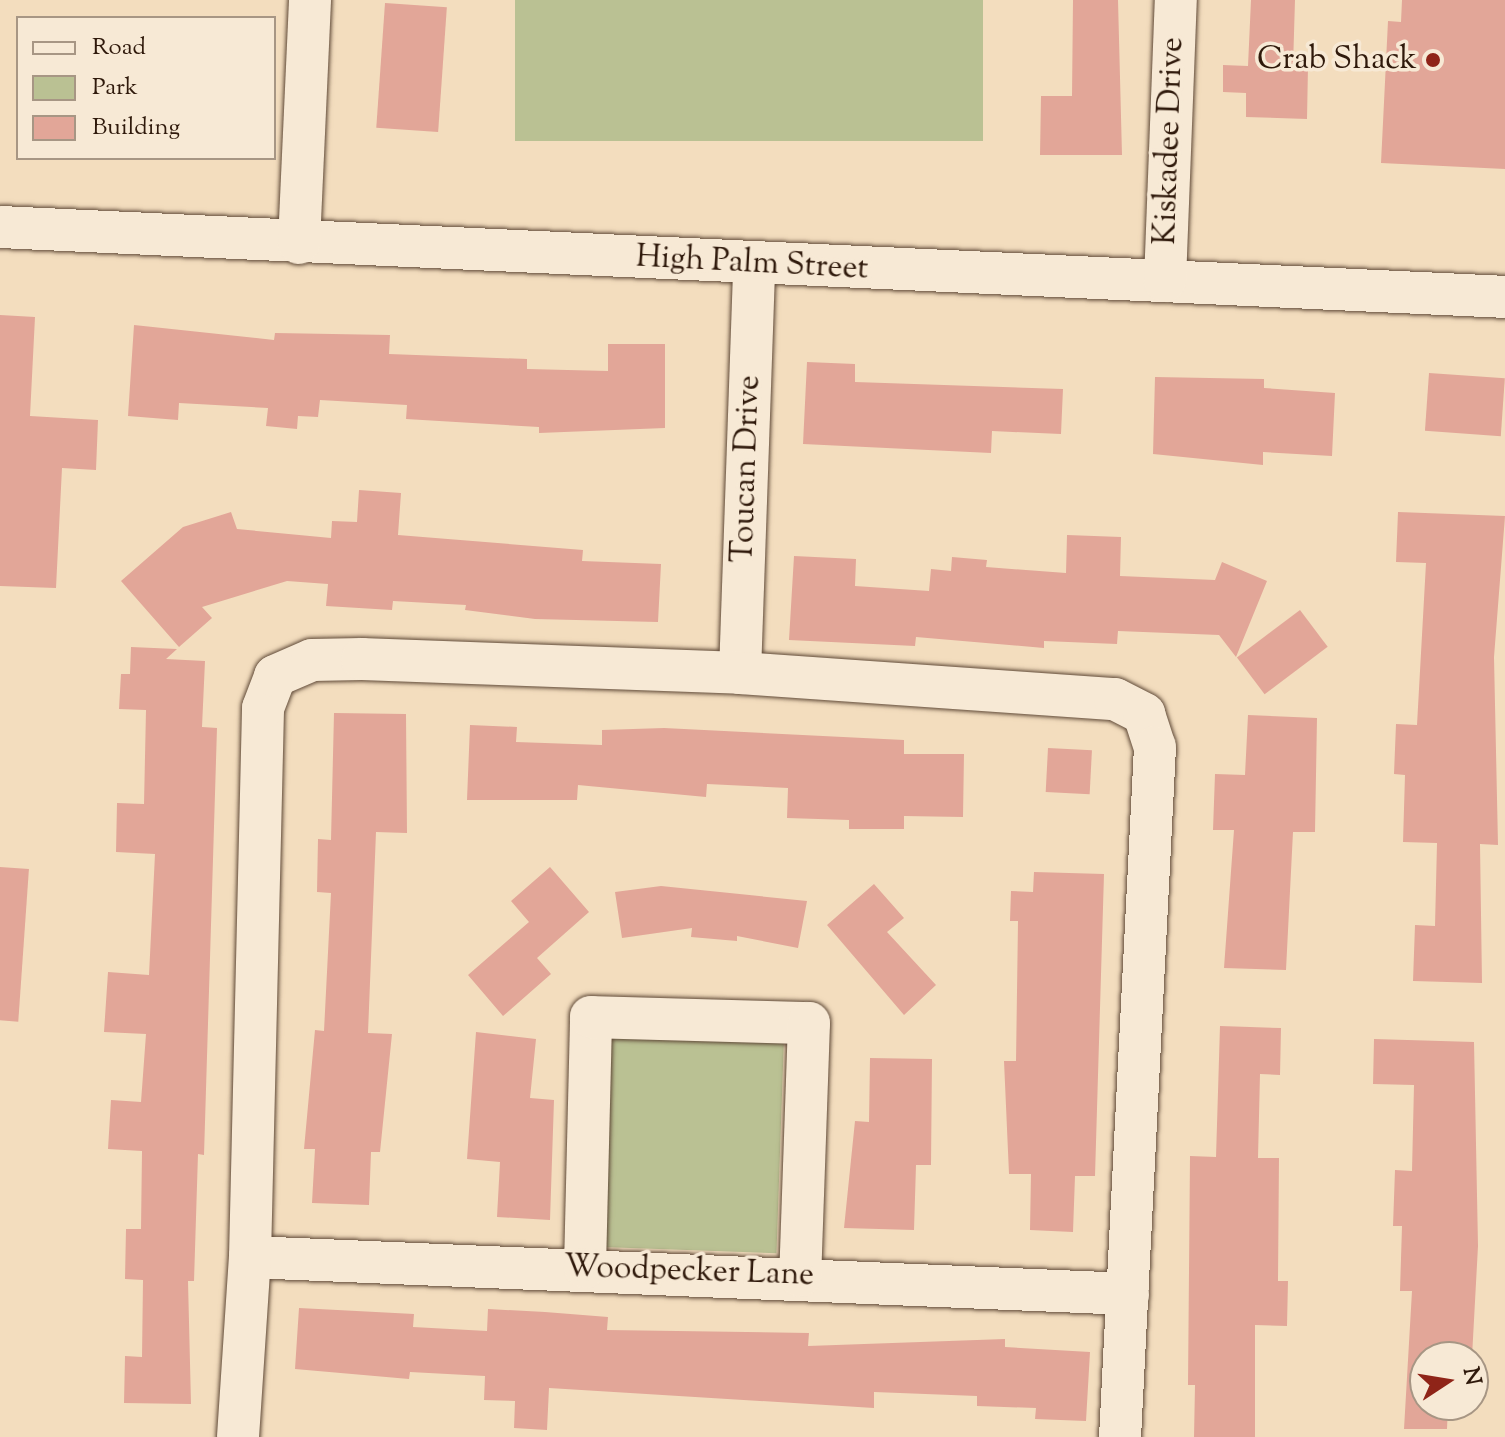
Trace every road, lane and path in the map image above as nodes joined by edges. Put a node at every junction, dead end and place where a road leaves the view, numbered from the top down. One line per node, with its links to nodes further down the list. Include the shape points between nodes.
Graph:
1 (310, 0): 4 (street)
2 (1176, 0): 6 (street, Kiskadee Drive)
3 (0, 227): 4 (street, High Palm Street)
4 (299, 243): 5 (street, High Palm Street)
5 (754, 264): 6 (street, High Palm Street); 8 (street, Toucan Drive)
6 (1165, 281): 7 (street, High Palm Street)
7 (1505, 297)
8 (740, 673): 9 (street, via 362,659 312,660 275,676 263,708 258,769); 12 (street, via 1115,699 1144,714 1155,747)
9 (250, 1257): 10 (street, Woodpecker Lane); 13 (street)
10 (585, 1267): 11 (street, Woodpecker Lane); 11 (street, via 591,1017 809,1023)
11 (800, 1276): 12 (street, Woodpecker Lane)
12 (1128, 1294): 14 (street)
13 (238, 1437)
14 (1120, 1437)

